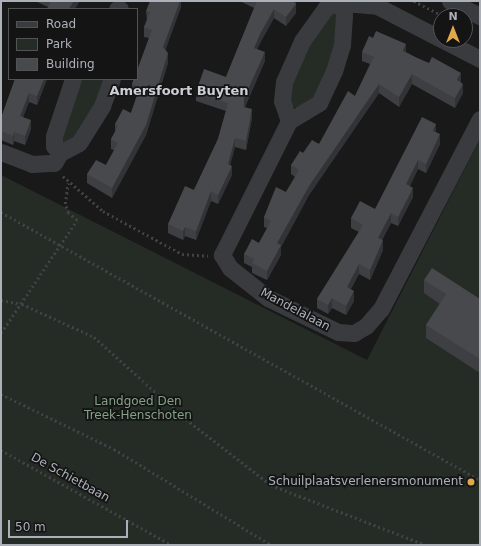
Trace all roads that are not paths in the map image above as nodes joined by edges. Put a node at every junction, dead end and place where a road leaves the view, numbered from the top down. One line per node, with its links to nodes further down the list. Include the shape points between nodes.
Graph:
1 (450, 1): 3 (street)
2 (343, 2): 4 (street, via 377,6); 10 (street, via 342,45 328,84 319,103); 10 (street, via 327,6 290,65 282,101)
3 (480, 16)
4 (433, 34)
5 (459, 48): 6 (street)
6 (480, 59)
7 (73, 80): 12 (street, via 54,136)
8 (112, 80): 12 (street, via 102,106 79,143)
9 (480, 119): 10 (street, Mandelalaan, via 381,309 366,326 354,333 338,332 268,298 230,268 222,255)
10 (289, 121)
11 (1, 152): 12 (street, via 22,163)
12 (57, 158)

